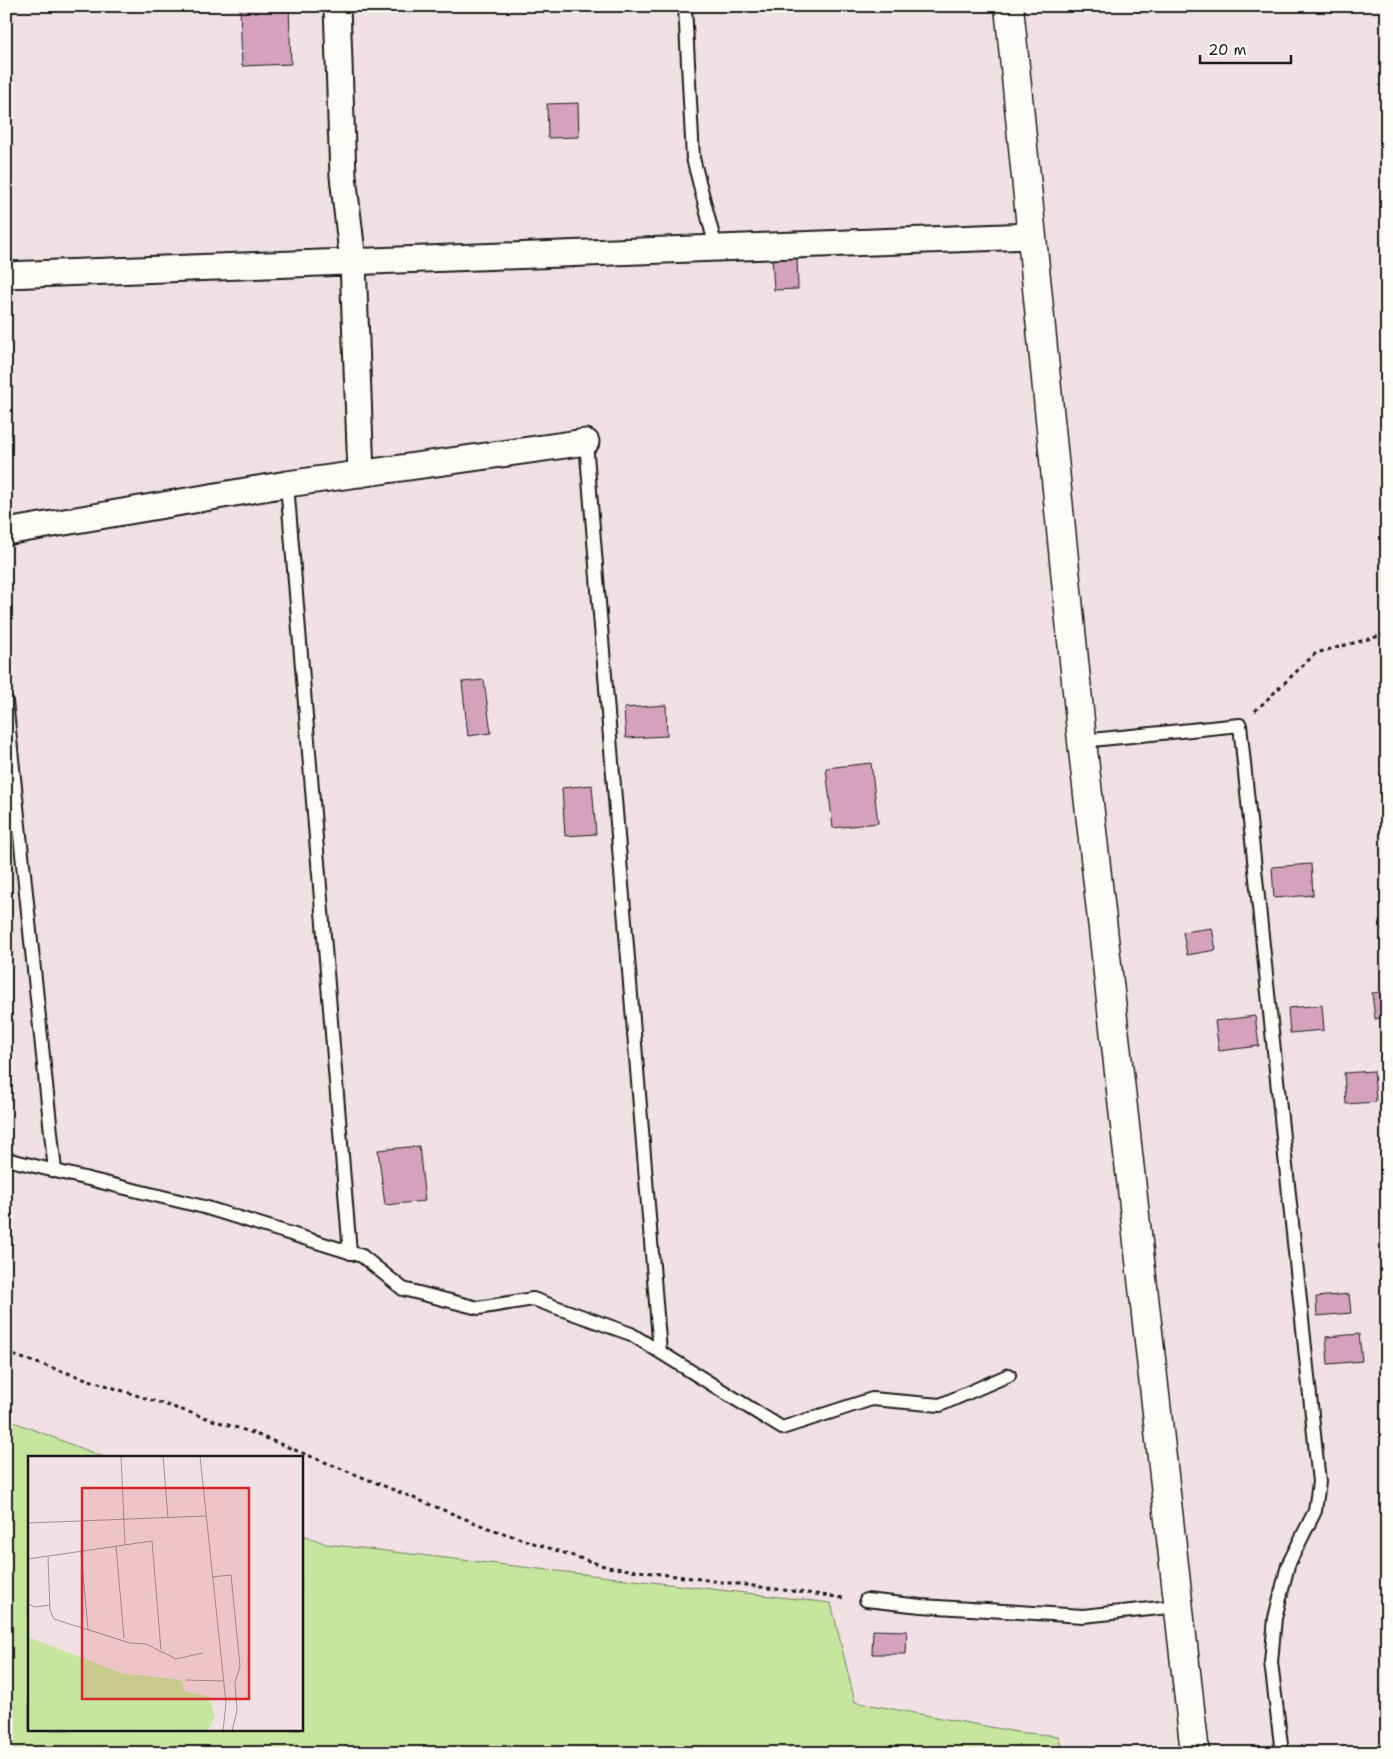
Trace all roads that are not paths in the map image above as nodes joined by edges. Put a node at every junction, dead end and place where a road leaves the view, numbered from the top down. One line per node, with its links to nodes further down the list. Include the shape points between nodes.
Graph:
1 (336, 6): 6 (street, via 343,176)
2 (685, 6): 5 (lane, via 693,158)
3 (1009, 6): 4 (street)
4 (1032, 236): 5 (street); 13 (street)
5 (716, 248): 6 (street)
6 (353, 262): 7 (street); 9 (street)
7 (6, 275)
8 (586, 442): 9 (street); 17 (lane)
9 (361, 474): 10 (street)
10 (287, 484): 11 (street); 16 (lane)
11 (6, 532)
12 (6, 701): 15 (lane)
13 (1082, 740): 20 (street); 22 (lane, via 1240,725 1319,1482 1315,1511 1288,1565 1275,1618 1271,1662)
14 (6, 1159): 15 (lane)
15 (55, 1171): 16 (lane, via 204,1207)
16 (350, 1253): 17 (lane, via 362,1256 403,1289 478,1308 533,1299 631,1334)
17 (660, 1352): 18 (lane, via 782,1428 872,1399 940,1405)
18 (1009, 1375)
19 (866, 1600): 20 (lane, via 1083,1616)
20 (1179, 1606): 21 (street)
21 (1195, 1753)
22 (1282, 1753)

